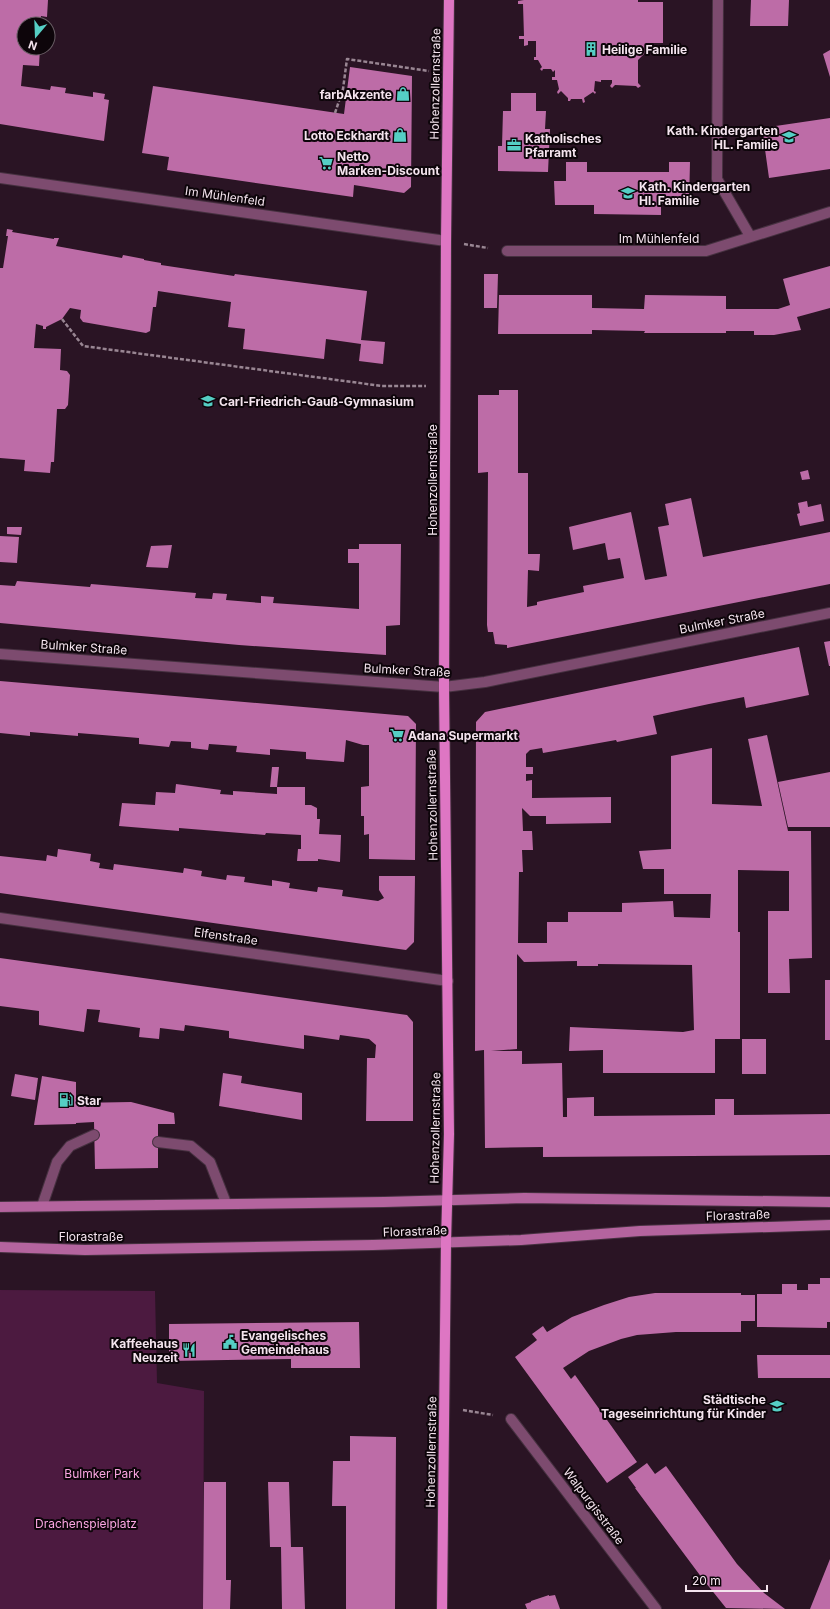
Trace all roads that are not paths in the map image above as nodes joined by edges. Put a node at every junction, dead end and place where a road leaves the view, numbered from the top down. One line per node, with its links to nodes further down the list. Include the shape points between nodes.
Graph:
1 (449, 0): 6 (main road, Hohenzollernstraße)
2 (718, 0): 5 (street, via 717,179)
3 (0, 178): 6 (street, Im Mühlenfeld)
4 (830, 212): 5 (street, Im Mühlenfeld)
5 (750, 236): 7 (street, Im Mühlenfeld, via 706,251)
6 (446, 241): 10 (main road, Hohenzollernstraße)
7 (507, 251)
8 (830, 613): 10 (street, Bulmker Straße, via 485,682)
9 (0, 654): 10 (street, Bulmker Straße)
10 (444, 687): 12 (main road, Hohenzollernstraße)
11 (0, 918): 12 (street, Elfenstraße)
12 (448, 981): 15 (main road, Hohenzollernstraße, via 450,1134)
13 (94, 1135): 18 (street, via 70,1146 57,1162)
14 (158, 1142): 17 (street, via 191,1146 210,1162)
15 (447, 1200): 16 (main road, Florastraße, via 524,1198); 17 (main road, Florastraße); 21 (main road, Hohenzollernstraße)
16 (830, 1202)
17 (226, 1203): 18 (main road, Florastraße)
18 (42, 1206): 19 (main road, Florastraße)
19 (0, 1207)
20 (830, 1224): 21 (main road, Florastraße)
21 (446, 1242): 22 (main road, Florastraße, via 365,1246 85,1250); 24 (main road, Hohenzollernstraße)
22 (0, 1247)
23 (511, 1419): 25 (street, Walpurgisstraße)
24 (442, 1609)
25 (656, 1609)

